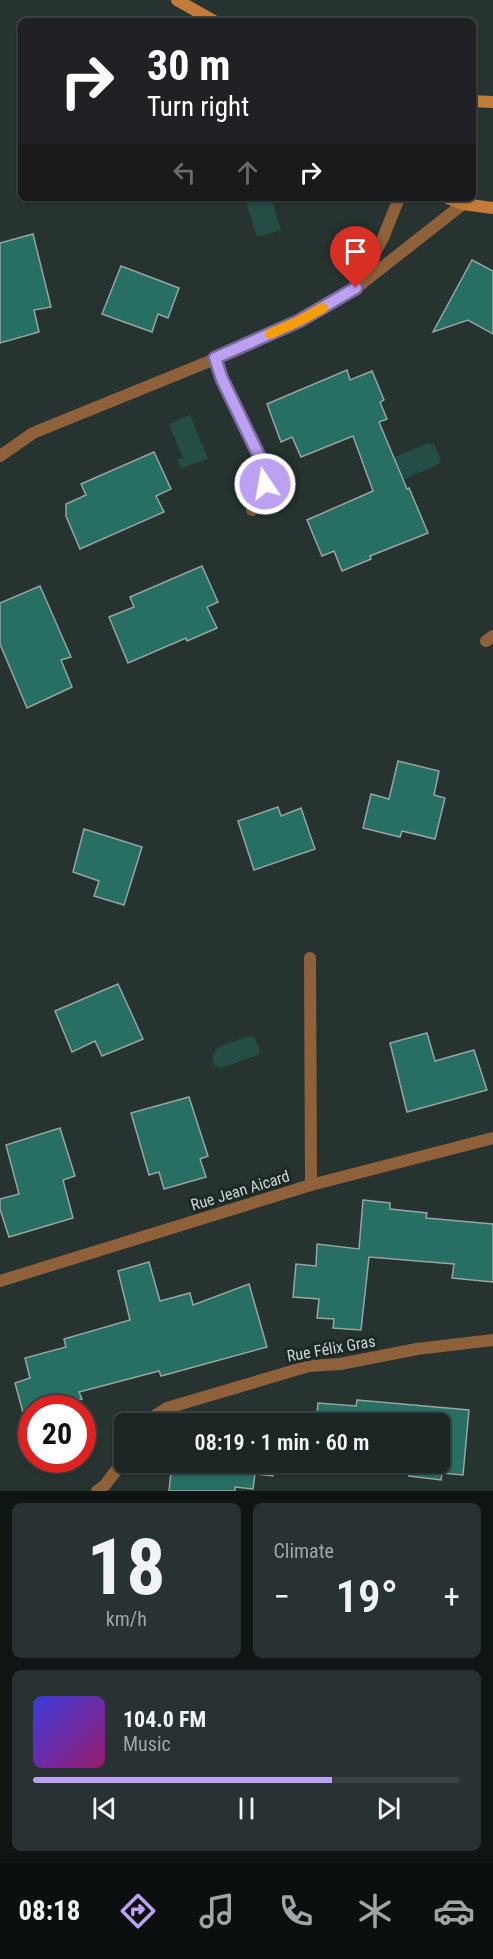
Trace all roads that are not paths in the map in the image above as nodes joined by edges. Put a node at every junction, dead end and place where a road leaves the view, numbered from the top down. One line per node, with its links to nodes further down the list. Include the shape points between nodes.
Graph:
1 (177, 0): 2 (main road)
2 (209, 18)
3 (476, 101): 4 (main road)
4 (493, 102)
5 (398, 201): 9 (street)
6 (455, 201): 7 (main road)
7 (463, 204): 8 (main road); 9 (street)
8 (492, 209)
9 (356, 288): 10 (street, via 299,321)
10 (215, 358): 11 (street, via 33,433); 12 (street, via 264,466 265,484)
11 (0, 456)
12 (252, 510)
13 (310, 958): 15 (street)
14 (493, 1138): 15 (street, Rue Jean Aicard)
15 (311, 1185): 16 (street, Rue Jean Aicard)
16 (0, 1281)
17 (493, 1340): 18 (street, Rue Félix Gras, via 309,1366)
18 (159, 1413)
19 (114, 1473): 20 (street)
20 (97, 1491)

